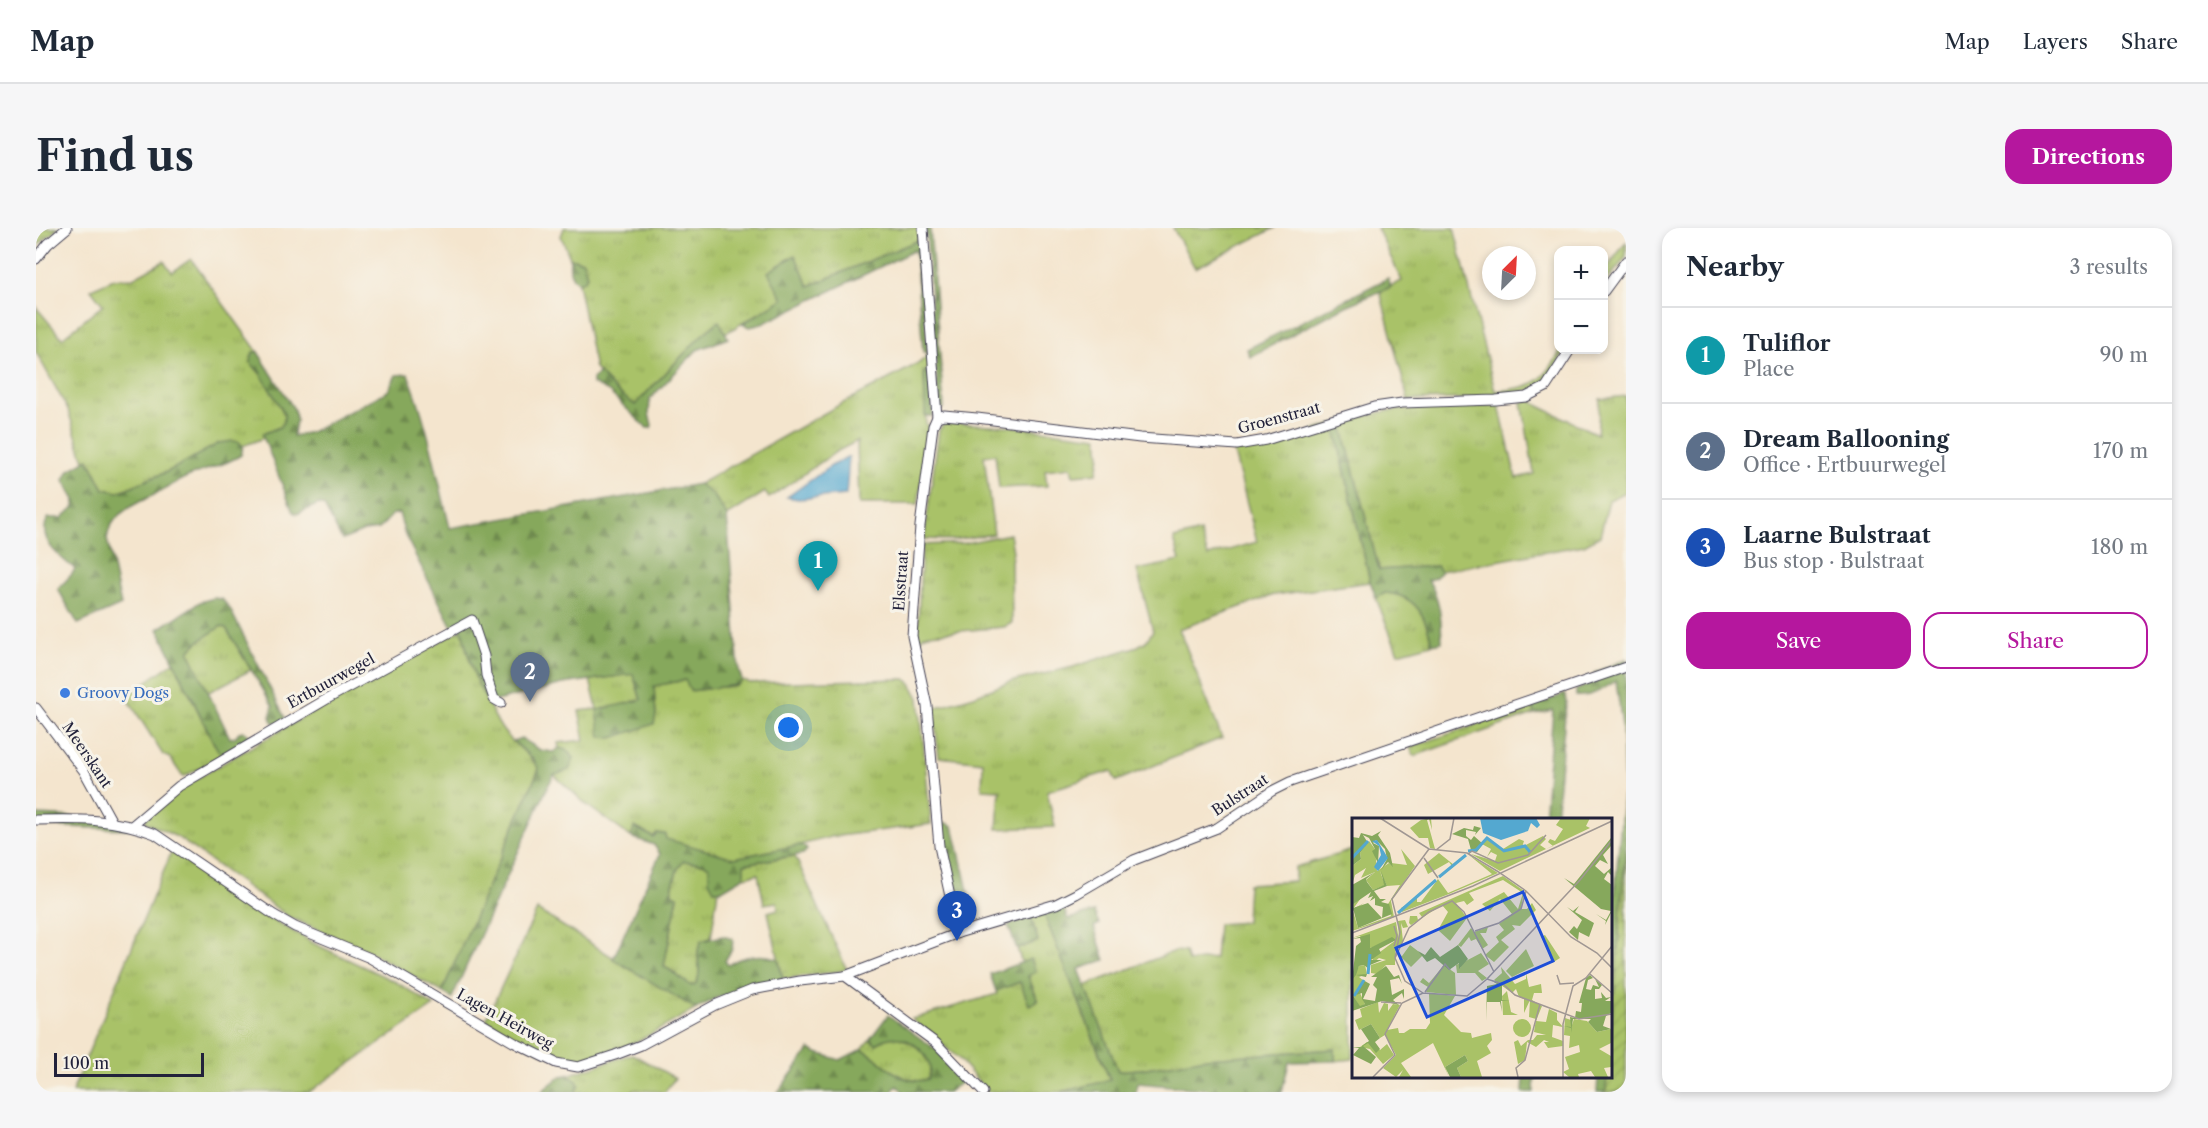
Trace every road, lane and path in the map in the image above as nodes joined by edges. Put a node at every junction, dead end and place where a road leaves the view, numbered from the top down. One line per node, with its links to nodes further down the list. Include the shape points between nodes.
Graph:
1 (67, 228): 3 (street)
2 (923, 228): 7 (street, Elsstraat)
3 (36, 259)
4 (1626, 261): 5 (street)
5 (1608, 286)
6 (1567, 354): 7 (street, Groenstraat, via 1546,387 1526,397 1374,407 1237,445)
7 (937, 417): 14 (street, Elsstraat, via 920,526 912,636 927,706 939,846)
8 (1626, 667): 14 (street, Bulstraat, via 1290,782 1217,828 1134,860 1056,904)
9 (501, 703): 13 (street, Ertbuurwegel, via 494,699 472,620 179,786)
10 (36, 708): 12 (street, Meerskant, via 84,771)
11 (36, 820): 12 (street, Lagen Heirweg)
12 (111, 820): 13 (street, Lagen Heirweg)
13 (134, 825): 15 (street, Lagen Heirweg, via 174,845 295,927 370,958 556,1063 578,1067 615,1055 752,990)
14 (958, 933): 15 (street, Bulstraat)
15 (845, 976): 16 (street, via 936,1043)
16 (983, 1092)

